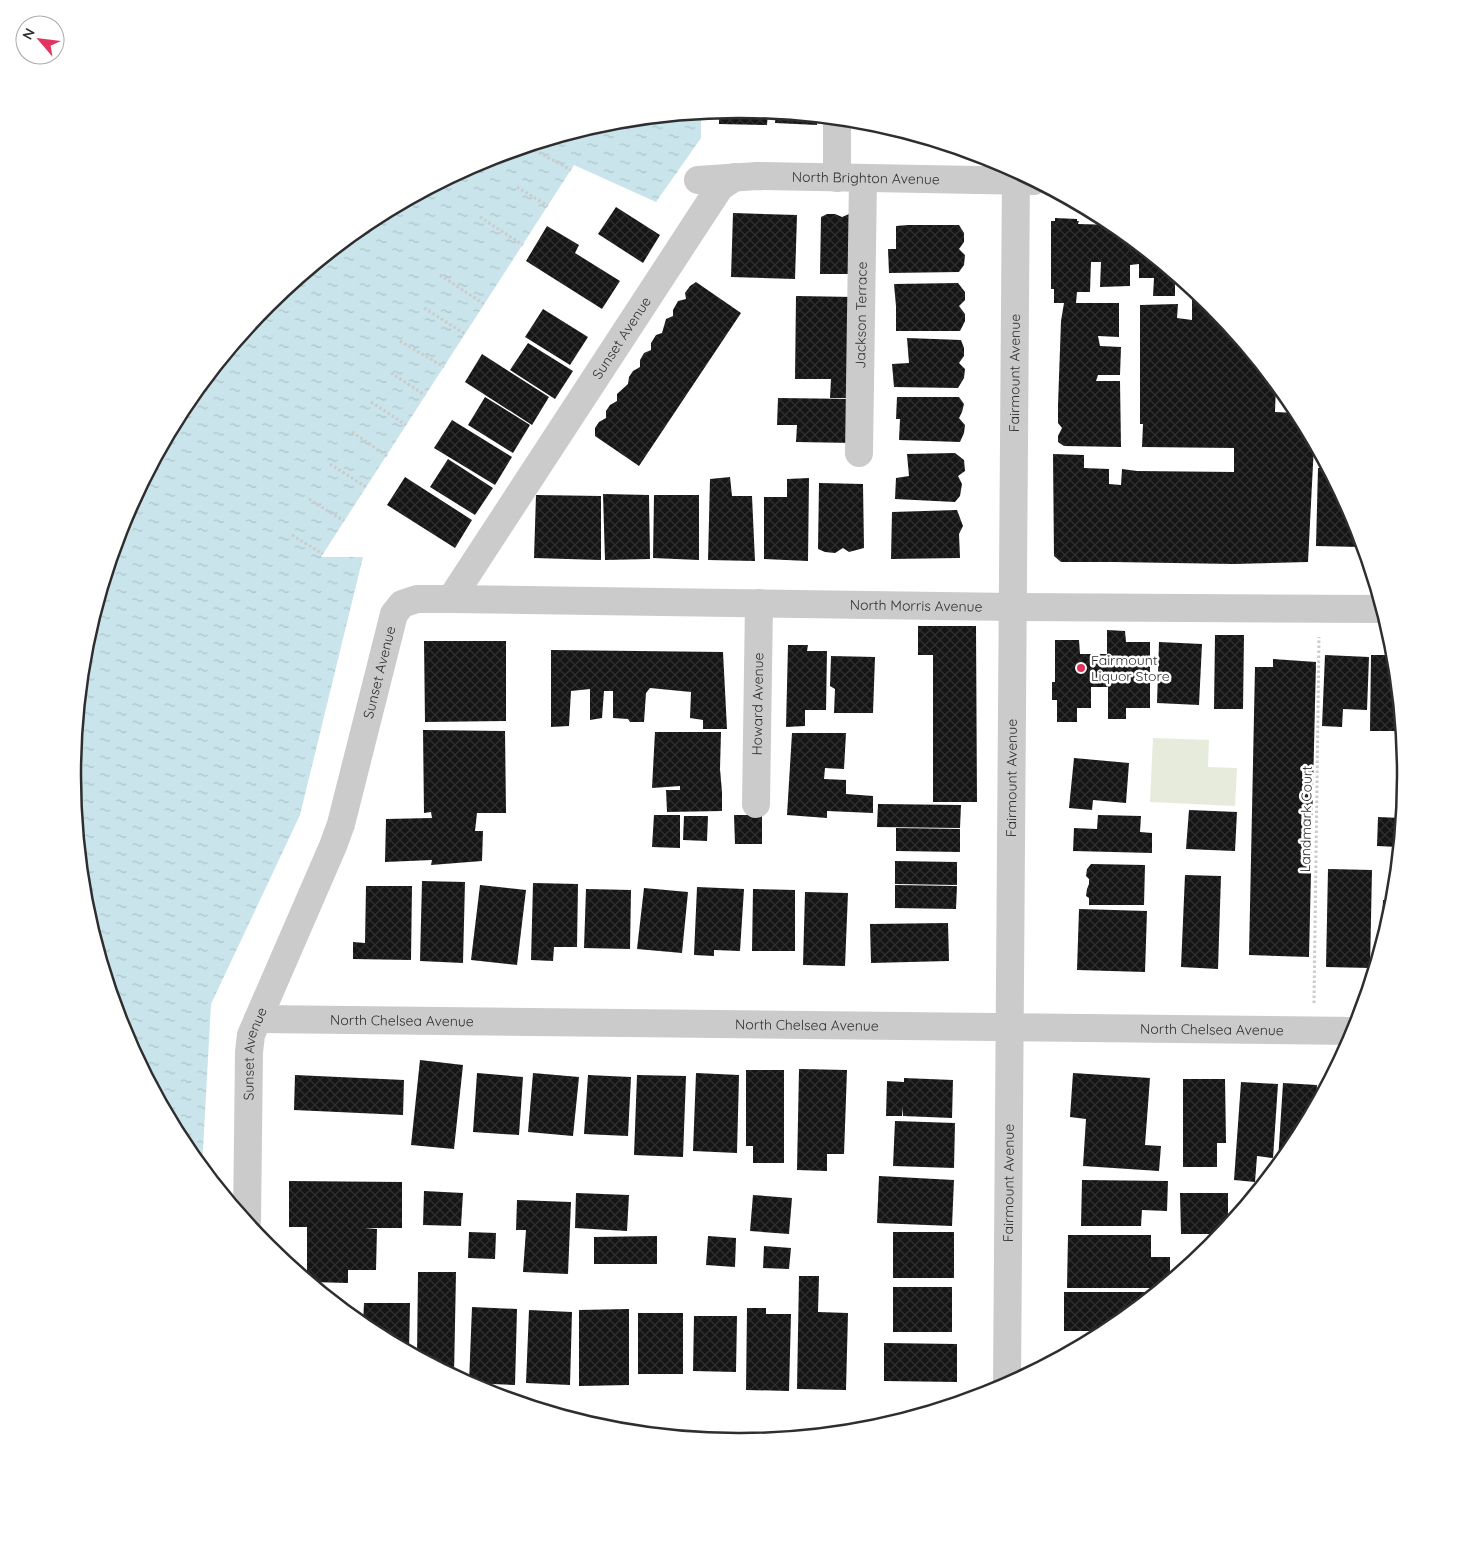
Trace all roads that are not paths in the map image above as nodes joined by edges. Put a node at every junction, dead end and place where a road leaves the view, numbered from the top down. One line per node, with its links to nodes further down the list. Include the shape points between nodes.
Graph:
1 (838, 125): 4 (street, Jackson Terrace)
2 (734, 177): 4 (street, North Brighton Avenue); 5 (street, North Brighton Avenue); 8 (street, Sunset Avenue, via 720,188)
3 (1013, 178): 4 (street, North Brighton Avenue)
4 (850, 179): 7 (street, Jackson Terrace)
5 (698, 180)
6 (1022, 182): 10 (street, Fairmount Avenue)
7 (859, 453)
8 (451, 599): 9 (street, North Morris Avenue); 13 (street, Sunset Avenue, via 417,599 402,604 394,614 341,824)
9 (759, 603): 10 (street, North Morris Avenue); 12 (street, Howard Avenue)
10 (1013, 607): 11 (street, North Morris Avenue); 14 (street, Fairmount Avenue)
11 (1375, 609)
12 (756, 804)
13 (258, 1019): 14 (street, North Chelsea Avenue); 16 (street, Sunset Avenue, via 251,1035 249,1052)
14 (1009, 1028): 15 (street, North Chelsea Avenue); 17 (street, Fairmount Avenue)
15 (1345, 1031)
16 (247, 1212)
17 (1007, 1376)

